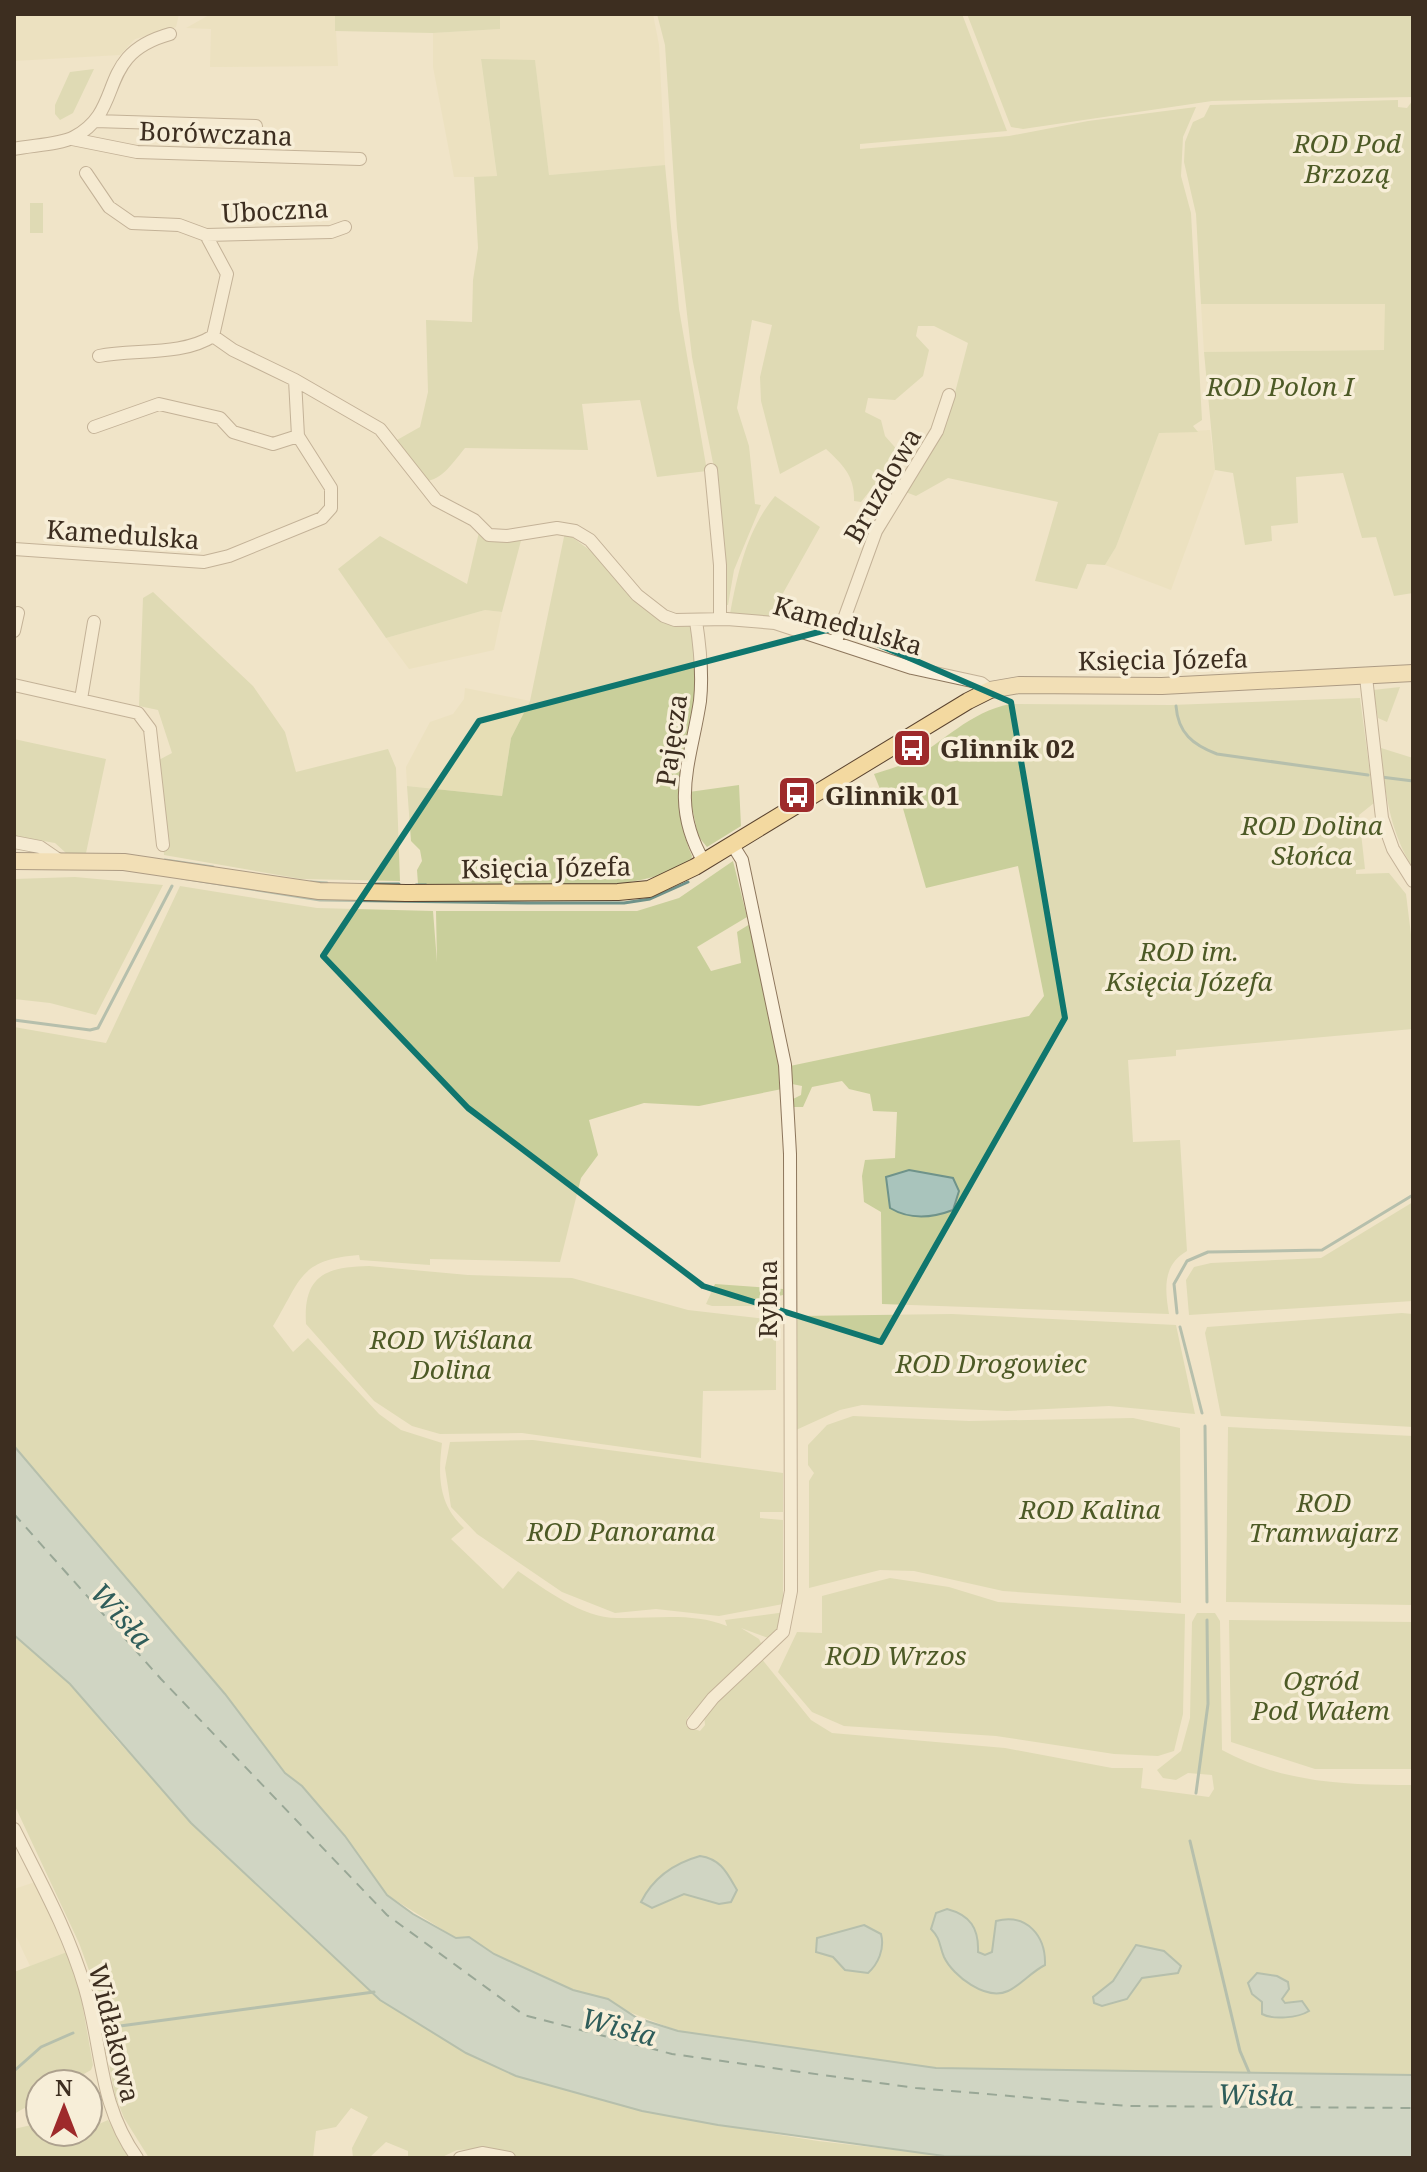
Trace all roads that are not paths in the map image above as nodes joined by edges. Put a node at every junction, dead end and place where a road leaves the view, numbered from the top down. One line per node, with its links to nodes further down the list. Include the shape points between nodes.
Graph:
1 (170, 34): 2 (street, via 132,50)
2 (95, 121): 3 (street); 4 (street)
3 (256, 126)
4 (72, 139): 5 (street); 6 (street, Borówczana, via 137,152)
5 (14, 149)
6 (360, 159)
7 (86, 173): 9 (street, Uboczna, via 109,207 132,223 179,225)
8 (345, 227): 9 (street, Uboczna, via 331,232)
9 (206, 235): 10 (street, via 227,274)
10 (213, 336): 11 (street, via 192,346); 12 (street)
11 (99, 356)
12 (295, 380): 15 (street, Kamedulska); 20 (street, Kamedulska, via 380,429 436,500 474,520 489,535 575,531 590,540 652,607 664,616)
13 (949, 395): 23 (street, Bruzdowa, via 937,431 876,531)
14 (94, 427): 15 (street, via 159,404 220,418 233,432 273,444)
15 (298, 436): 17 (street, Kamedulska, via 331,488 332,499 329,513 293,531 204,562)
16 (711, 470): 19 (street)
17 (14, 549)
18 (18, 613): 22 (street)
19 (720, 619): 20 (street, Kamedulska); 23 (street, Kamedulska, via 775,623)
20 (690, 621): 34 (street, Pajęcza, via 700,700 683,792)
21 (94, 622): 28 (street)
22 (14, 631)
23 (836, 641): 27 (street, Kamedulska)
24 (1413, 673): 25 (main road, Księcia Józefa)
25 (1366, 677): 27 (main road, Księcia Józefa); 35 (street, via 1382,818)
26 (14, 685): 28 (street)
27 (990, 690): 30 (main road, Księcia Józefa)
28 (81, 699): 31 (street, via 145,718)
29 (14, 842): 32 (street, Księcia Józefa, via 40,847)
30 (732, 844): 34 (main road, Księcia Józefa); 36 (street, Rybna, via 749,889 785,1065 791,1591 783,1632)
31 (163, 845)
32 (59, 860): 33 (main road, Księcia Józefa); 34 (main road, Księcia Józefa, via 150,865 319,891 595,894 649,889)
33 (14, 861)
34 (704, 862)
35 (1413, 881)
36 (693, 1723)
37 (14, 1829): 38 (street, Widłakowa, via 72,1952 93,2020 109,2108)
38 (137, 2158)
39 (460, 2158): 40 (street, via 482,2153)
40 (509, 2158)

